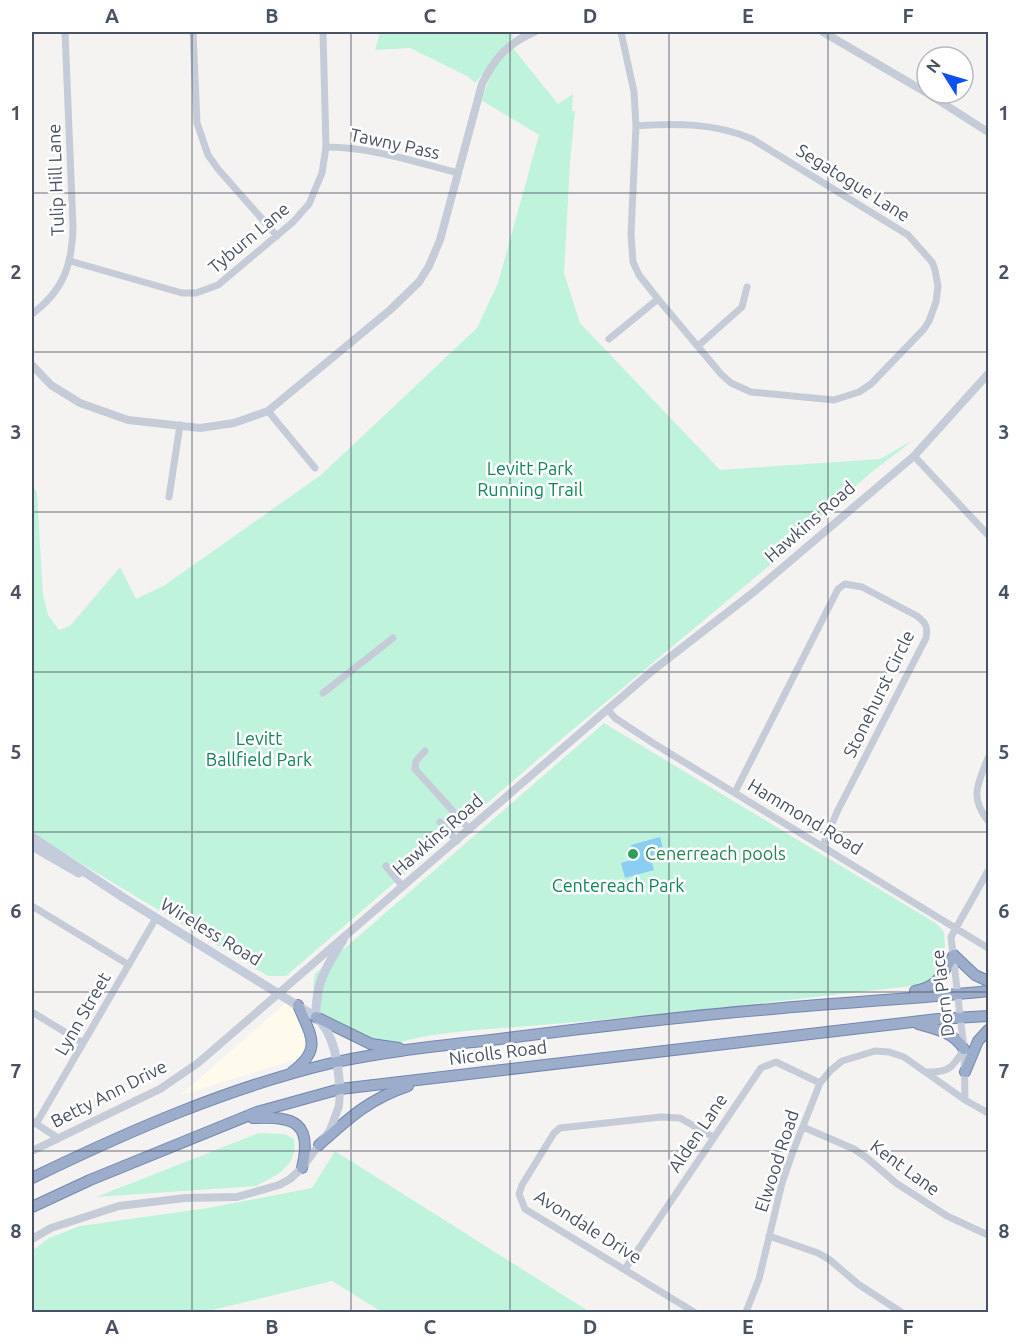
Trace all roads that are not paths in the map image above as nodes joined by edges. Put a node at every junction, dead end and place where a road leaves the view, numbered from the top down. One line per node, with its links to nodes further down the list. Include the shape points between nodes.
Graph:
1 (65, 32): 14 (street, Tulip Hill Lane, via 74,227)
2 (193, 32): 13 (street, via 197,123 208,155)
3 (323, 32): 11 (street, Tyburn Lane)
4 (534, 32): 12 (street, via 511,44 488,72)
5 (621, 32): 9 (street, Segatogue Lane, via 634,92)
6 (823, 32): 7 (street)
7 (915, 86)
8 (946, 105): 10 (street)
9 (636, 126): 16 (street, Segatogue Lane, via 631,248 639,275); 19 (street, Segatogue Lane, via 714,127 752,139 908,235 935,270 936,302 924,329 871,384 847,397 834,400 742,389 721,374)
10 (988, 132)
11 (326, 147): 12 (street, Tawny Pass, via 378,152); 13 (street, Tyburn Lane, via 322,172 309,204)
12 (458, 173): 22 (street, via 440,240 419,282)
13 (277, 236): 14 (street, Tyburn Lane, via 218,285 196,293 182,293)
14 (70, 261): 17 (street, Tulip Hill Lane, via 56,290)
15 (747, 287): 19 (street, via 742,307)
16 (658, 298): 18 (street); 19 (street, Segatogue Lane)
17 (32, 314)
18 (609, 339)
19 (698, 346)
20 (32, 365): 23 (street, via 61,392 90,408 128,420)
21 (988, 374): 24 (street, Hawkins Road)
22 (268, 411): 23 (street, via 224,425); 25 (street)
23 (180, 425): 26 (street)
24 (914, 456): 27 (street); 30 (street, Hawkins Road)
25 (315, 468)
26 (169, 497)
27 (988, 535)
28 (393, 638): 29 (street)
29 (323, 693)
30 (608, 710): 33 (street, Hammond Road, via 653,743); 36 (street, Hawkins Road)
31 (425, 751): 36 (street, via 416,761 418,774)
32 (988, 758): 34 (street, via 976,798)
33 (735, 792): 39 (street, Hammond Road); 39 (street, Stonehurst Circle, via 838,590 845,584 862,586 917,616 925,622 926,638)
34 (988, 821)
35 (440, 822): 38 (street)
36 (470, 830): 38 (street, Hawkins Road)
37 (32, 837): 44 (main road, Wireless Road)
38 (457, 841): 43 (street, Hawkins Road)
39 (823, 845): 47 (street, Hammond Road)
40 (32, 846): 44 (main road, Wireless Road)
41 (386, 866): 43 (street)
42 (988, 871): 47 (street, Dorn Place)
43 (403, 887): 48 (street, Hawkins Road)
44 (124, 898): 46 (main road, Wireless Road)
45 (32, 906): 51 (street)
46 (156, 918): 51 (street, Lynn Street); 54 (main road, Wireless Road)
47 (956, 927): 49 (street, Hammond Road); 50 (street, Dorn Place, via 951,937)
48 (342, 940): 54 (street, Hawkins Road); 60 (main road, via 318,987)
49 (988, 948)
50 (954, 955): 52 (highway, via 975,975); 55 (street, Dorn Place); 56 (highway, via 933,985)
51 (129, 965): 64 (street, Lynn Street)
52 (988, 981)
53 (988, 991): 55 (highway, Nicolls Road)
54 (281, 993): 57 (main road); 80 (street, Betty Ann Drive, via 176,1079)
55 (958, 993): 56 (highway, Nicolls Road); 61 (street, Dorn Place)
56 (883, 999): 66 (highway, Nicolls Road, via 603,1026)
57 (298, 1005): 60 (main road); 70 (highway, via 312,1046 310,1055)
58 (32, 1012): 64 (street)
59 (988, 1016): 61 (highway, Nicolls Road)
60 (316, 1017): 66 (highway, via 371,1044); 67 (main road, via 326,1028)
61 (961, 1017): 62 (highway, Nicolls Road); 65 (street, Dorn Place)
62 (912, 1023): 65 (highway, via 947,1032); 71 (highway, Nicolls Road)
63 (988, 1030): 69 (highway, via 978,1041)
64 (83, 1043): 77 (street, Lynn Street)
65 (964, 1049): 68 (street, Dorn Place, via 950,1069); 69 (street, Dorn Place)
66 (411, 1050): 67 (highway, Nicolls Road)
67 (338, 1062): 70 (highway, Nicolls Road); 73 (main road)
68 (924, 1071): 72 (street, Elwood Road, via 904,1057 875,1051 842,1060); 74 (street)
69 (965, 1072): 74 (street, Dorn Place)
70 (288, 1074): 84 (highway, Nicolls Road, via 106,1142)
71 (425, 1079): 73 (highway, Nicolls Road); 81 (highway, via 363,1107)
72 (820, 1083): 78 (street, Elwood Road); 79 (street, Alden Lane, via 776,1062 761,1068)
73 (340, 1089): 76 (highway, Nicolls Road); 81 (street, via 339,1106)
74 (965, 1100): 75 (street)
75 (988, 1113)
76 (240, 1119): 83 (highway, via 279,1117 295,1124 306,1140); 85 (highway, Nicolls Road)
77 (34, 1123): 80 (street)
78 (803, 1127): 86 (street, Kent Lane, via 854,1149 939,1211); 87 (street, Elwood Road, via 782,1183)
79 (713, 1137): 89 (street, Alden Lane); 89 (street, Avondale Drive, via 680,1118 661,1117 560,1128 554,1133 522,1185 520,1201 525,1209)
80 (58, 1138): 82 (street, Betty Ann Drive)
81 (320, 1145): 83 (street)
82 (32, 1151)
83 (302, 1168): 88 (street, via 279,1185 237,1197 185,1197 119,1206 51,1228)
84 (32, 1178)
85 (32, 1207)
86 (988, 1235)
87 (769, 1236): 91 (street, Elwood Road); 92 (street, via 818,1252)
88 (32, 1239)
89 (625, 1269): 90 (street, Avondale Drive)
90 (694, 1312)
91 (746, 1312)
92 (901, 1312)

